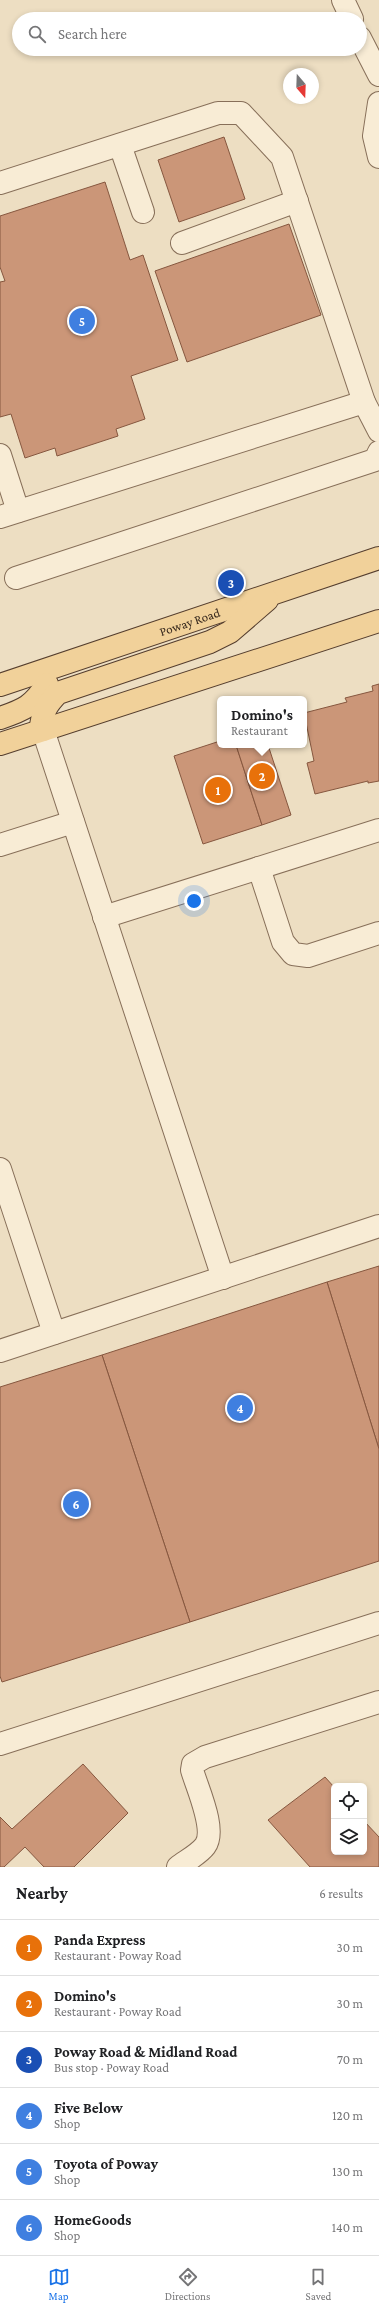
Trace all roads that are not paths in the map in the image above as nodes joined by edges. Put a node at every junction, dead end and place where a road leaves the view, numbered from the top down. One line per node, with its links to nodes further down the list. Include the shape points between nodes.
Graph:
1 (343, 0): 2 (street)
2 (349, 12)
3 (367, 52): 4 (street)
4 (379, 75)
5 (379, 103): 7 (street, via 374,136)
6 (120, 144): 8 (street); 9 (street, via 218,114 241,113 282,156); 10 (street)
7 (379, 156)
8 (0, 183)
9 (297, 201): 11 (street); 12 (street)
10 (143, 212)
11 (182, 243)
12 (364, 402): 13 (street); 16 (street)
13 (379, 432)
14 (379, 452): 18 (street, via 375,460)
15 (0, 455): 16 (street)
16 (9, 514)
17 (379, 558): 19 (main road, Poway Road)
18 (16, 578)
19 (276, 593): 21 (main road, Poway Road); 24 (main road, via 230,632 210,642 58,693 41,716)
20 (379, 621): 24 (main road)
21 (45, 670): 22 (main road, Poway Road); 23 (main road, via 48,683 35,702 25,710)
22 (0, 685)
23 (0, 718)
24 (43, 730): 25 (main road); 26 (street)
25 (0, 744)
26 (73, 822): 28 (street); 30 (street)
27 (379, 830): 29 (street)
28 (0, 845)
29 (259, 868): 30 (street); 31 (street, via 283,942 293,954 308,956)
30 (104, 917): 34 (street)
31 (379, 933)
32 (0, 1169): 35 (street)
33 (379, 1226): 34 (street)
34 (223, 1278): 35 (street)
35 (54, 1333): 36 (street)
36 (0, 1351)
37 (379, 1623): 39 (street)
38 (379, 1702): 40 (street, via 205,1757 193,1764 192,1770 208,1824 209,1836 205,1846)
39 (0, 1744)
40 (178, 1867)

